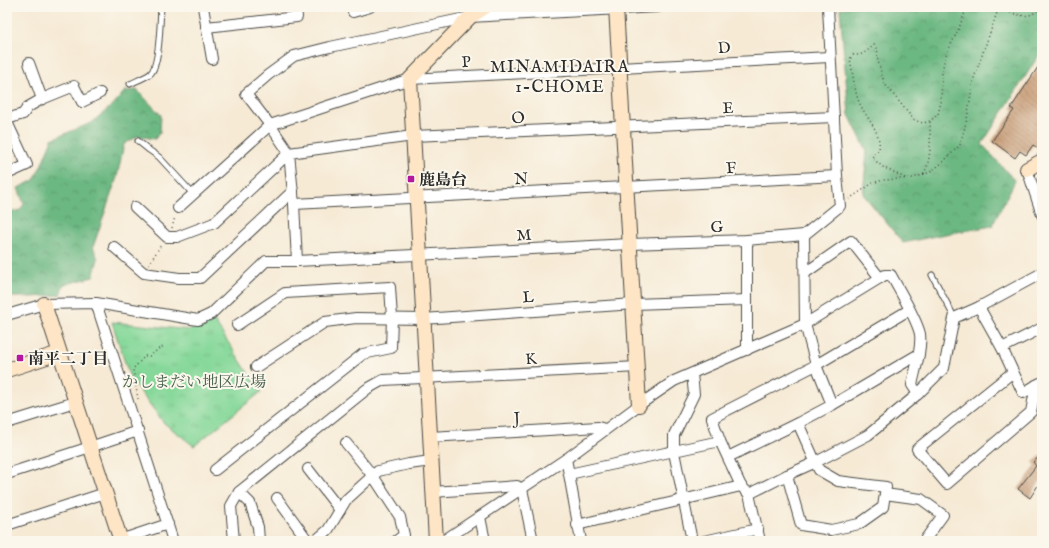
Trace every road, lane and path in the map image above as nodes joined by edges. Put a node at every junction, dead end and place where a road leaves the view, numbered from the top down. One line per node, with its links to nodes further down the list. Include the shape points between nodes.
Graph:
1 (161, 7): 20 (lane, via 154,67 150,74)
2 (203, 7): 14 (street)
3 (296, 7): 14 (street, via 297,17)
4 (370, 7): 12 (street)
5 (485, 7): 13 (street)
6 (658, 7): 11 (street)
7 (828, 7): 15 (street)
8 (967, 7): 25 (path, via 945,57 942,102 938,114)
9 (999, 7): 10 (path, via 1017,15 1030,15); 34 (path, via 973,81 968,119 960,146 942,163)
10 (1042, 7)
11 (616, 8): 13 (street); 18 (street)
12 (353, 12)
13 (470, 17): 19 (street); 26 (street, via 294,56 246,94)
14 (206, 27): 16 (street)
15 (830, 56): 18 (street, D); 23 (street)
16 (212, 59)
17 (29, 63): 22 (street)
18 (620, 68): 19 (street, P); 27 (street)
19 (410, 79): 26 (street, P); 28 (street)
20 (130, 84)
21 (100, 93): 22 (street, via 82,102 74,86)
22 (42, 99): 24 (street, via 28,107 23,114)
23 (834, 117): 27 (street, E); 35 (street)
24 (7, 121): 33 (street, via 27,165)
25 (930, 121): 34 (path, via 930,150); 36 (path, via 914,120 884,83 877,57 878,49 874,45 865,54 853,55 850,59 859,101 880,142 879,150 872,158)
26 (270, 125): 30 (street); 39 (street)
27 (623, 127): 28 (street, O); 37 (street)
28 (413, 136): 30 (street, O); 40 (street)
29 (138, 141): 39 (lane, via 159,157)
30 (289, 153): 38 (street); 47 (street, via 214,223)
31 (1042, 161): 32 (street)
32 (1027, 169): 45 (street)
33 (7, 174)
34 (924, 174): 36 (path)
35 (837, 176): 37 (street, F); 42 (street)
36 (905, 178): 42 (path, via 873,183)
37 (627, 187): 40 (street, N); 49 (street)
38 (293, 191): 41 (street); 53 (street, via 200,278 179,278)
39 (193, 194): 44 (street)
40 (417, 198): 41 (street, N); 51 (street)
41 (294, 204): 52 (street)
42 (840, 206): 46 (street)
43 (135, 207): 47 (street)
44 (178, 208): 47 (path)
45 (1042, 215)
46 (804, 235): 48 (street, G); 54 (street)
47 (168, 238): 53 (path)
48 (747, 240): 49 (street, G); 58 (street)
49 (630, 244): 51 (street, M); 61 (street)
50 (114, 247): 53 (street)
51 (420, 254): 52 (street, M); 67 (street)
52 (297, 261): 59 (street, M, via 266,261 211,314 198,320)
53 (144, 272)
54 (805, 272): 57 (street, via 851,241); 68 (street)
55 (1042, 273): 62 (street)
56 (932, 275): 66 (lane)
57 (880, 278): 63 (street, via 891,275); 68 (street)
58 (747, 300): 61 (street, L); 73 (street)
59 (96, 303): 60 (street, M); 92 (street)
60 (44, 304): 64 (street, M); 74 (street)
61 (634, 304): 67 (street, L); 78 (street)
62 (979, 307): 66 (street); 72 (street)
63 (909, 310): 75 (street, via 920,334); 76 (street)
64 (7, 315)
65 (392, 318): 67 (street, L); 69 (street, via 390,287 285,293); 77 (street, L, via 356,318 326,322); 103 (street, via 391,348 364,354)
66 (954, 318): 84 (street, via 944,368)
67 (424, 319): 82 (street)
68 (805, 324): 73 (street); 76 (street)
69 (237, 325)
70 (1042, 328): 72 (street)
71 (165, 348): 86 (path, via 161,347 150,356 145,356 133,369)
72 (1002, 348): 80 (street)
73 (747, 350): 81 (street)
74 (59, 353): 79 (street); 85 (street)
75 (919, 354): 84 (street, via 912,386); 88 (street)
76 (816, 366): 88 (street); 94 (street, via 712,418)
77 (256, 367)
78 (638, 367): 82 (street, K); 87 (street)
79 (7, 370)
80 (1013, 372): 83 (street, via 1023,393); 83 (street, via 916,449 947,484 1031,412)
81 (692, 374): 87 (street, via 674,381); 97 (street, via 694,394 674,435)
82 (427, 378): 93 (street); 110 (street, K, via 384,380 367,389)
83 (1039, 384)
84 (918, 394): 101 (street, via 868,435)
85 (75, 402): 89 (street); 96 (street)
86 (139, 402)
87 (639, 405): 91 (street)
88 (832, 405): 90 (street)
89 (7, 423)
90 (798, 423): 98 (street); 101 (street)
91 (605, 429): 93 (street, J, via 598,427); 99 (street)
92 (138, 431): 96 (street); 118 (street)
93 (430, 437): 100 (street)
94 (720, 441): 97 (street); 98 (street)
95 (346, 444): 107 (street)
96 (90, 448): 104 (street); 112 (street)
97 (674, 452): 105 (street); 115 (street)
98 (728, 457): 109 (street)
99 (566, 459): 105 (street); 108 (street)
100 (431, 461): 107 (street, via 378,471); 111 (street)
101 (816, 462): 106 (street); 113 (street, via 819,470 838,481 886,487)
102 (308, 469): 116 (street)
103 (215, 470)
104 (7, 474)
105 (569, 474): 120 (street)
106 (787, 475): 109 (street); 113 (street, via 801,525 832,530 859,524 883,507)
107 (373, 476): 116 (street, via 346,500); 128 (street, via 400,517 404,536)
108 (522, 489): 111 (street, via 517,486); 117 (street); 132 (street)
109 (745, 490): 115 (street); 121 (street)
110 (238, 492): 124 (street, via 231,506); 125 (street, via 250,502 258,527)
111 (433, 492): 129 (street)
112 (105, 493): 119 (street); 122 (street)
113 (885, 494): 137 (street, via 921,499 943,515)
114 (277, 498): 126 (street)
115 (683, 500): 120 (street); 134 (street)
116 (340, 510): 127 (street, via 328,530)
117 (480, 517): 130 (street); 131 (street)
118 (168, 524): 122 (street); 123 (street)
119 (7, 525)
120 (577, 525): 133 (street)
121 (758, 529): 135 (street); 136 (street)
122 (119, 541)
123 (173, 541)
124 (234, 541)
125 (259, 541)
126 (308, 541)
127 (315, 541)
128 (396, 541)
129 (436, 541)
130 (443, 541)
131 (485, 541)
132 (533, 541)
133 (581, 541)
134 (692, 541)
135 (704, 541)
136 (760, 541)
137 (924, 541)

